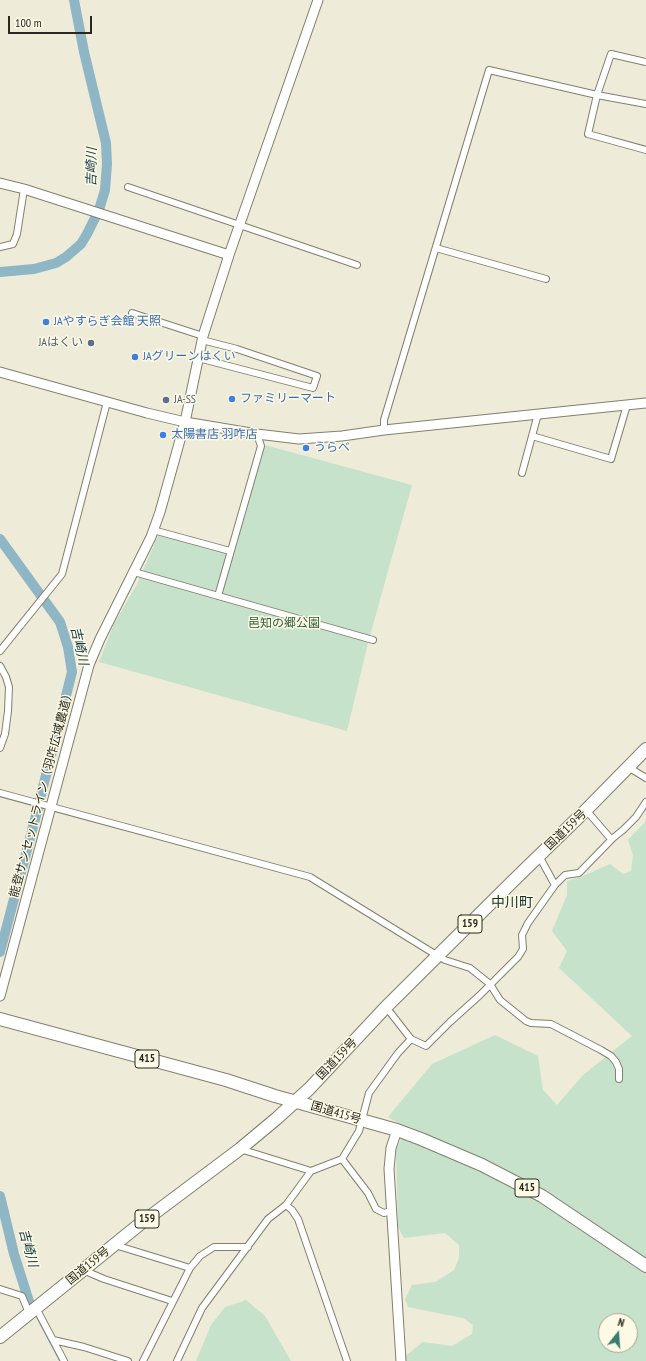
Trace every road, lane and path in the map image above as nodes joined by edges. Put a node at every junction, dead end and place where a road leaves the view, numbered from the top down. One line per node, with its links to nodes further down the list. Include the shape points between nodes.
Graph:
1 (318, 0): 9 (street, 能登サンセットライン（羽咋広域農道）)
2 (646, 62): 3 (street, via 611,54)
3 (597, 95): 4 (street); 5 (street, via 588,134); 11 (street, via 489,70)
4 (646, 104)
5 (646, 150)
6 (0, 183): 8 (street)
7 (128, 187): 9 (street)
8 (24, 189): 10 (street, via 13,244); 12 (street)
9 (240, 225): 12 (street, 能登サンセットライン（羽咋広域農道）); 13 (street)
10 (0, 246)
11 (436, 248): 14 (street); 24 (street, via 384,420)
12 (228, 255): 16 (street, 能登サンセットライン（羽咋広域農道）)
13 (357, 265)
14 (546, 279)
15 (132, 313): 16 (street)
16 (203, 338): 17 (street, 能登サンセットライン（羽咋広域農道）); 17 (street, via 317,376 313,388)
17 (198, 358): 23 (street, 能登サンセットライン（羽咋広域農道）)
18 (0, 372): 19 (street)
19 (107, 402): 23 (street); 33 (street, via 62,574)
20 (646, 403): 21 (street)
21 (627, 405): 22 (street); 26 (street, via 611,459)
22 (538, 414): 24 (street); 26 (street)
23 (185, 422): 25 (street); 28 (street, 能登サンセットライン（羽咋広域農道）)
24 (384, 430): 25 (street, via 299,439)
25 (258, 434): 29 (street, via 261,446)
26 (532, 436): 27 (street)
27 (522, 473)
28 (153, 530): 29 (street); 30 (street, 能登サンセットライン（羽咋広域農道）)
29 (230, 552): 31 (street)
30 (134, 572): 31 (street); 41 (street, 能登サンセットライン（羽咋広域農道）, via 89,665)
31 (218, 596): 32 (street)
32 (373, 640)
33 (0, 651)
34 (0, 666): 35 (street, via 9,687 5,734)
35 (0, 748)
36 (646, 749): 37 (highway, 国道159号 / 159)
37 (628, 767): 38 (street); 42 (highway, 国道159号 / 159)
38 (646, 778)
39 (0, 793): 41 (street)
40 (646, 802): 43 (street, via 636,817)
41 (52, 807): 46 (street, via 310,877); 48 (street, 能登サンセットライン（羽咋広域農道）)
42 (586, 810): 43 (street); 44 (highway, 国道159号 / 159)
43 (611, 839): 45 (street, via 579,873 564,875)
44 (539, 856): 45 (street); 46 (highway, 国道159号 / 159)
45 (555, 885): 47 (street, via 522,936 523,949)
46 (438, 956): 47 (street, via 470,968); 49 (highway, 国道159号 / 159)
47 (490, 984): 51 (street, via 426,1046); 52 (street, via 500,1000 526,1021 551,1024 610,1056 619,1069)
48 (0, 996)
49 (386, 1007): 51 (street); 53 (highway, 国道159号 / 159, via 310,1087)
50 (0, 1019): 53 (highway, 国道415号 / 415)
51 (411, 1039): 54 (street, via 371,1090)
52 (619, 1079)
53 (294, 1100): 54 (highway, 国道415号 / 415); 56 (highway, 国道159号 / 159)
54 (362, 1121): 55 (highway, 国道415号 / 415); 57 (street, via 359,1131)
55 (397, 1130): 60 (street, via 388,1168); 63 (highway, 国道415号 / 415, via 482,1165 535,1192)
56 (240, 1149): 58 (street); 61 (highway, 国道159号 / 159)
57 (342, 1159): 58 (street); 60 (street, via 368,1193 376,1209 384,1213)
58 (311, 1171): 59 (street)
59 (286, 1205): 62 (street, via 268,1219); 75 (street, via 298,1219)
60 (391, 1211): 76 (street)
61 (114, 1245): 64 (street); 65 (highway, 国道159号 / 159)
62 (248, 1247): 64 (street, via 214,1247 200,1256); 74 (street, via 202,1308)
63 (646, 1266)
64 (190, 1268): 67 (street)
65 (83, 1270): 67 (street); 68 (highway, 国道159号 / 159)
66 (0, 1289): 68 (street, via 22,1296)
67 (172, 1301): 73 (street)
68 (32, 1311): 69 (highway, 国道159号 / 159); 70 (street)
69 (0, 1338)
70 (53, 1340): 71 (street); 72 (street)
71 (64, 1361)
72 (128, 1361)
73 (143, 1361)
74 (178, 1361)
75 (347, 1361)
76 (401, 1361)

